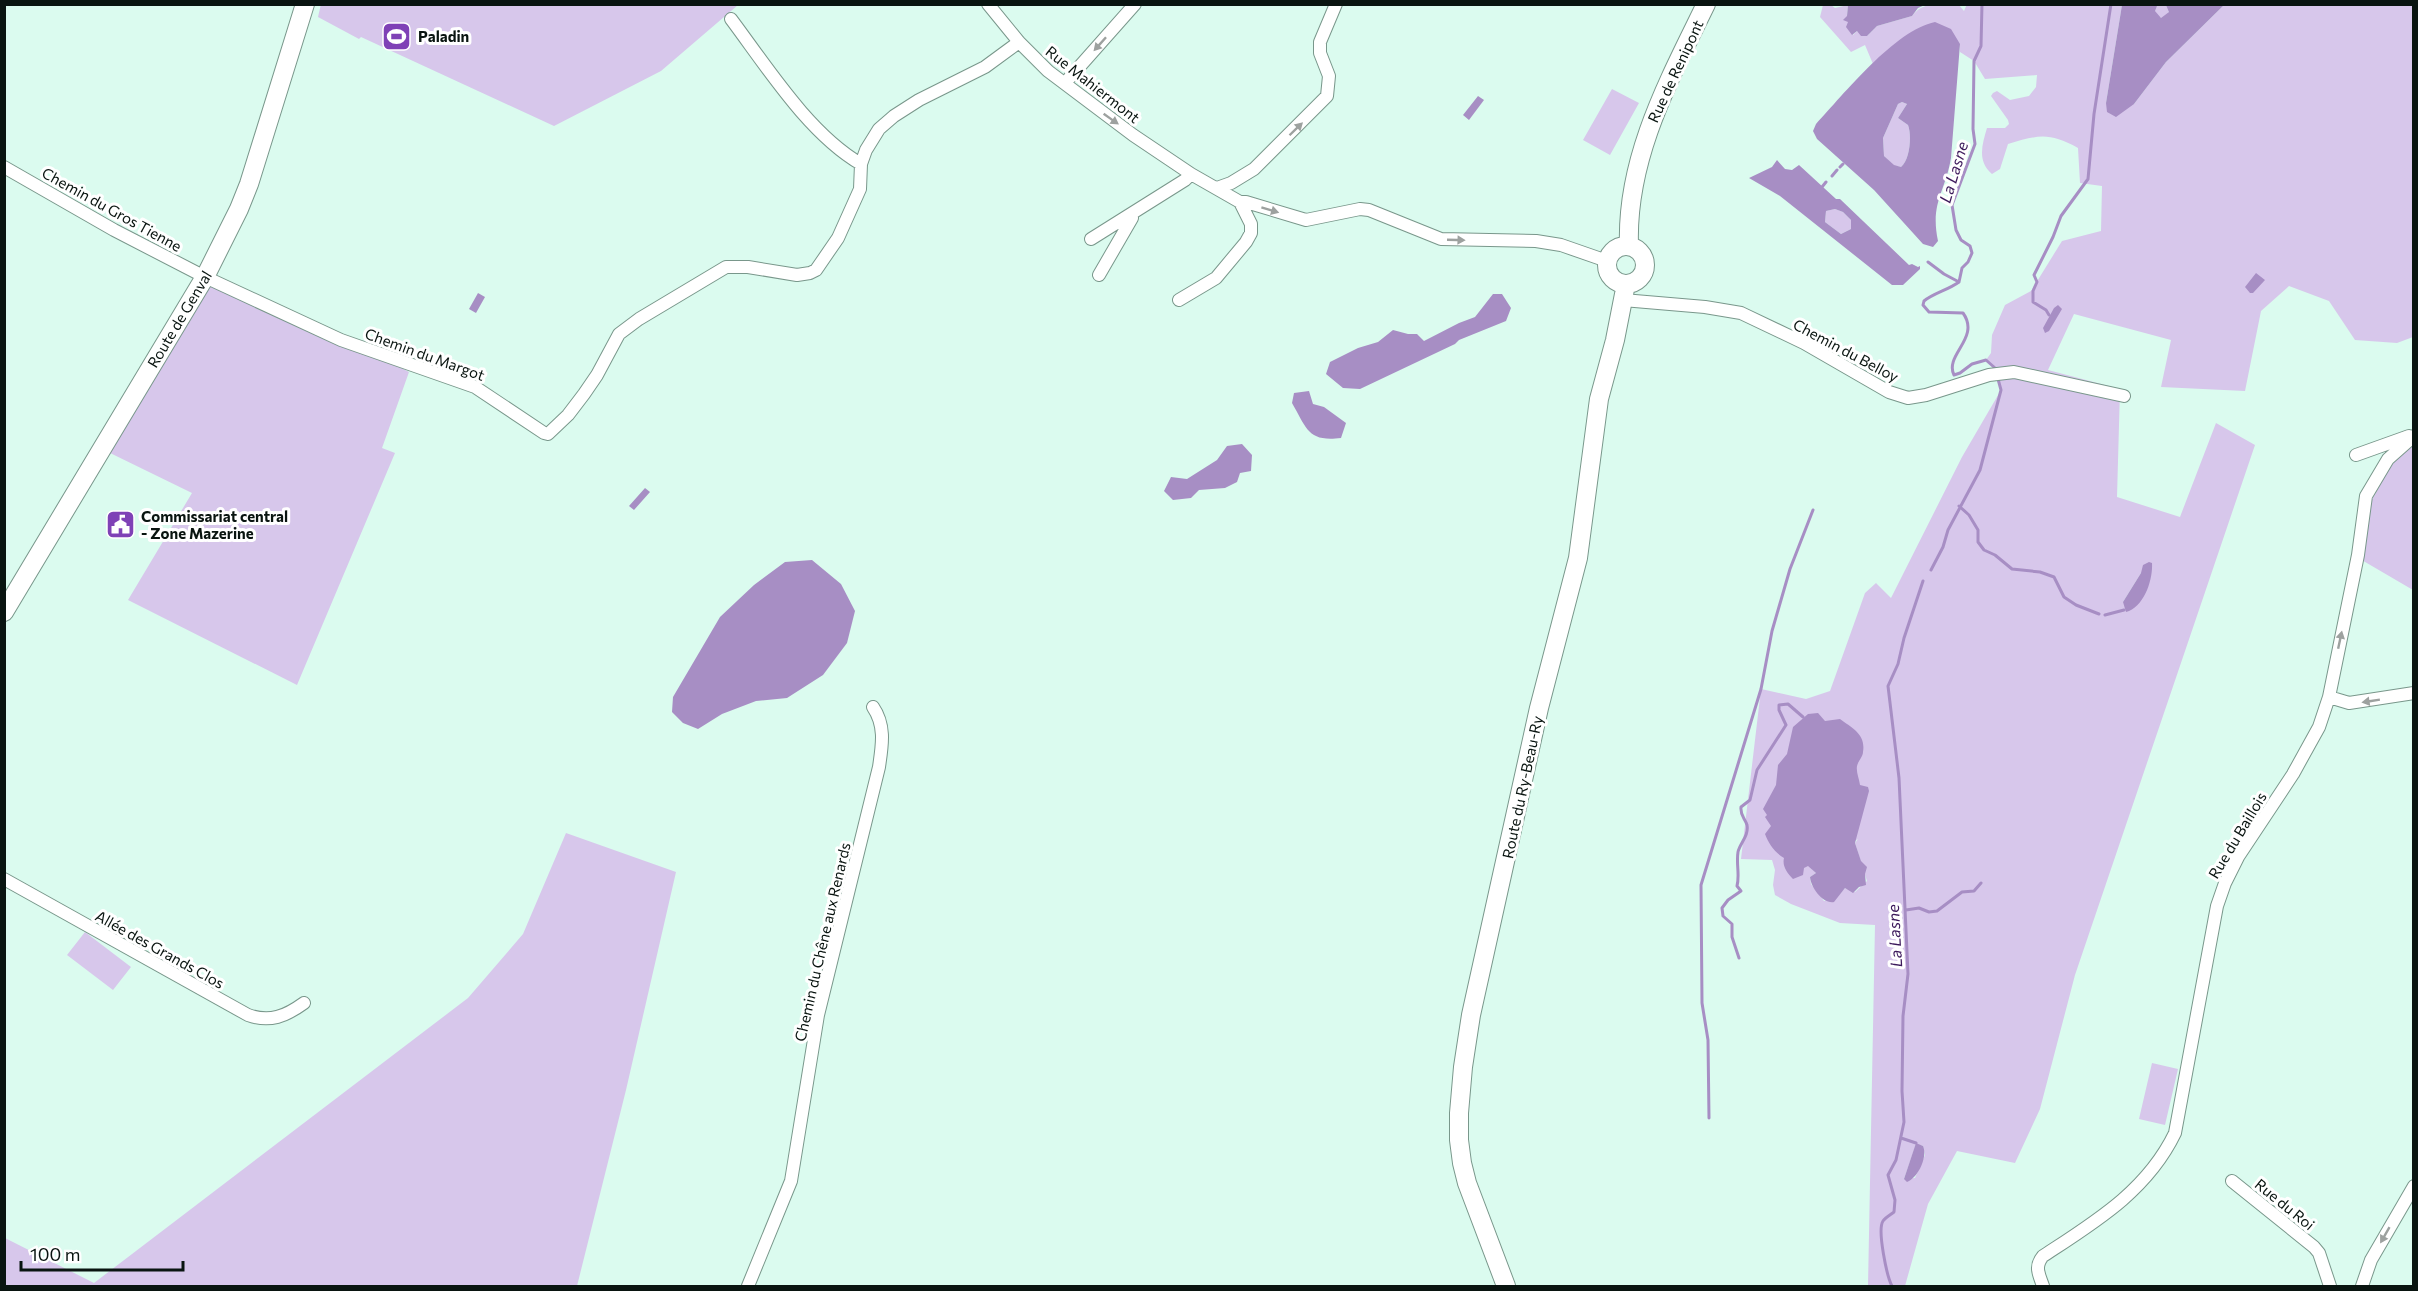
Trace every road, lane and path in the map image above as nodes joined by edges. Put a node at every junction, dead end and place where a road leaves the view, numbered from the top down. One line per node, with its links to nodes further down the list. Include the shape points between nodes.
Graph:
1 (305, 4): 19 (street, Route de Genval, via 249,184)
2 (988, 4): 7 (street, Rue Mahiermont)
3 (1135, 4): 8 (street, one-way to 8)
4 (1336, 4): 12 (street, one-way to 4, via 1254,170 1327,96 1329,76 1320,42)
5 (1706, 4): 16 (street, Rue de Renipont, via 1651,120 1629,223)
6 (731, 20): 9 (street, via 792,100 841,151)
7 (1019, 42): 8 (street, Rue Mahiermont); 9 (street, via 985,67 919,99 894,116 872,140)
8 (1065, 83): 11 (street, Rue Mahiermont, one-way to 11)
9 (861, 164): 19 (street, Chemin du Margot, via 860,189 838,238 816,270 797,275 726,267 639,319 619,334 584,394 548,434 475,387 341,339)
10 (4, 167): 19 (street, Chemin du Gros Tienne)
11 (1191, 174): 12 (street, Rue Mahiermont); 14 (street)
12 (1217, 188): 13 (street, Rue Mahiermont)
13 (1240, 202): 17 (street, Rue Mahiermont, one-way to 17, via 1306,220 1369,210 1441,239 1536,241); 21 (street, via 1251,224 1246,242 1216,278)
14 (1136, 212): 15 (street); 18 (street)
15 (1091, 239)
16 (1629, 245): 17 (street, via 1615,249); 20 (street, via 1641,252 1646,263 1642,276)
17 (1607, 261): 20 (street, via 1611,277)
18 (1099, 275)
19 (205, 277): 25 (street, Route de Genval)
20 (1624, 292): 22 (street, Chemin du Belloy, via 1741,313 1804,343 1889,392 1908,398 1989,375 2014,372); 34 (street, Route du Ry-Beau-Ry, via 1599,399 1578,558 1536,720 1463,1067 1459,1113 1462,1163)
21 (1179, 300)
22 (2124, 396)
23 (2414, 435): 24 (street); 27 (street, Rue du Baillois, one-way to 23, via 2366,496 2388,459)
24 (2356, 455)
25 (7, 602)
26 (2414, 693): 27 (street, one-way to 27, via 2349,703)
27 (2329, 698): 35 (street, Rue du Baillois, via 2310,745 2225,883 2215,915 2178,1119 2167,1149 2129,1196 2043,1256 2036,1268)
28 (873, 707): 33 (street, Chemin du Chêne aux Renards, via 882,728 879,766 813,1041 791,1180)
29 (4, 879): 30 (street, Allée des Grands Clos, via 248,1015 276,1018)
30 (304, 1003)
31 (2232, 1181): 36 (street, Rue du Roi, via 2314,1247)
32 (2414, 1186): 37 (street, one-way to 37, via 2371,1260)
33 (748, 1287)
34 (1506, 1287)
35 (2043, 1287)
36 (2330, 1287)
37 (2362, 1287)

